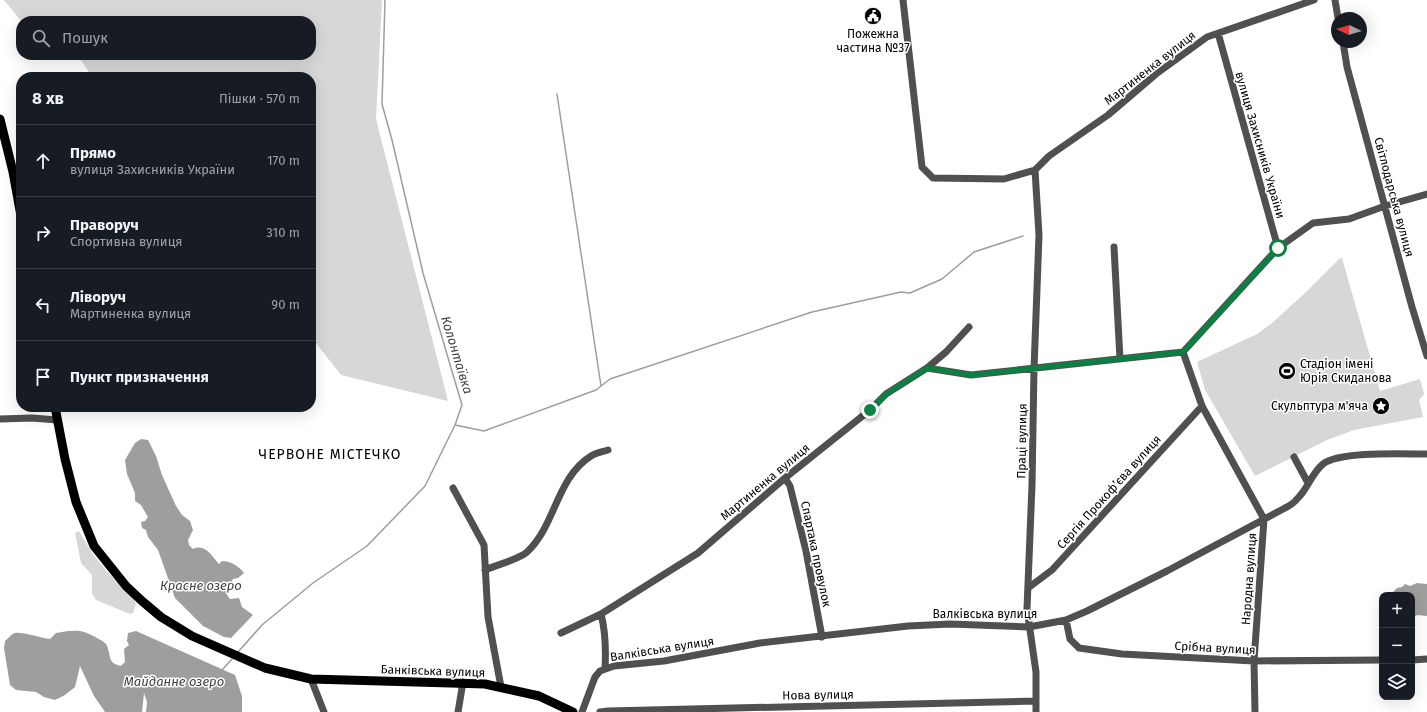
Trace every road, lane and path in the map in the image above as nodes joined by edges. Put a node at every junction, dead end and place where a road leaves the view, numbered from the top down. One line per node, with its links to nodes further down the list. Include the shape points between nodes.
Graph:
1 (903, 0): 8 (street, via 922,167 933,178 1004,179)
2 (1314, 0): 5 (street, Мартиненка вулиця)
3 (1335, 0): 4 (street)
4 (1337, 12)
5 (1218, 33): 8 (street, Мартиненка вулиця, via 1207,37 1156,74 1108,115 1049,156); 13 (street, вулиця Захисників України)
6 (1344, 48): 11 (street, Світлодарська вулиця)
7 (0, 119): 9 (main road)
8 (1035, 170): 19 (street, Праці вулиця, via 1039,234)
9 (16, 188)
10 (1427, 194): 11 (street)
11 (1385, 206): 13 (street, via 1349,219 1313,223); 16 (street, Світлодарська вулиця)
12 (1114, 247): 17 (street)
13 (1278, 248): 15 (street)
14 (969, 327): 18 (street, Мартиненка вулиця)
15 (1183, 352): 17 (street); 20 (street)
16 (1427, 356)
17 (1120, 359): 19 (street)
18 (927, 368): 19 (street, via 971,375); 27 (street, Мартиненка вулиця, via 886,394 870,410)
19 (1034, 369): 32 (street, Праці вулиця)
20 (1202, 406): 30 (street); 32 (street, Сергія Прокоф’єва вулиця, via 1052,570)
21 (56, 412): 23 (main road, Банківська вулиця)
22 (0, 419): 23 (street)
23 (57, 420): 43 (main road, Банківська вулиця, via 76,502 94,546 126,586 161,618 192,636 265,668)
24 (608, 450): 31 (street, via 592,455 573,471 564,484 544,531 526,554)
25 (1427, 454): 28 (street, Валківська вулиця, via 1368,455 1331,460 1323,464)
26 (1294, 457): 28 (street)
27 (785, 478): 33 (street, Мартиненка вулиця, via 698,553); 37 (street, Спартака провулок, via 790,486 806,551)
28 (1308, 483): 30 (street, Валківська вулиця, via 1297,499)
29 (453, 488): 31 (street, via 484,545)
30 (1264, 519): 34 (street, Валківська вулиця, via 1167,571); 41 (street, Народна вулиця)
31 (485, 570): 45 (street, via 490,631)
32 (1028, 588): 35 (street, Праці вулиця)
33 (601, 614): 36 (street, Мартиненка вулиця); 42 (street, via 606,639)
34 (1066, 620): 35 (street, Валківська вулиця); 41 (street, Срібна вулиця, via 1070,639 1079,648 1122,654)
35 (1029, 627): 37 (street, Валківська вулиця, via 950,624 908,626); 46 (street, Праці вулиця, via 1036,672)
36 (561, 633)
37 (822, 637): 42 (street, Валківська вулиця, via 760,643)
38 (1427, 659): 40 (street)
39 (1379, 660): 41 (street, Срібна вулиця)
40 (1415, 660)
41 (1254, 661): 53 (street, Народна вулиця)
42 (605, 669): 50 (street, Валківська вулиця, via 595,677)
43 (311, 679): 44 (main road, Банківська вулиця); 47 (street)
44 (463, 682): 45 (main road, Банківська вулиця); 48 (street)
45 (501, 686): 49 (main road, Банківська вулиця, via 539,696)
46 (1036, 701): 51 (street, Нова вулиця); 52 (street, Праці вулиця)
47 (324, 712)
48 (458, 712)
49 (573, 712)
50 (582, 712)
51 (600, 712)
52 (1036, 712)
53 (1255, 712)

